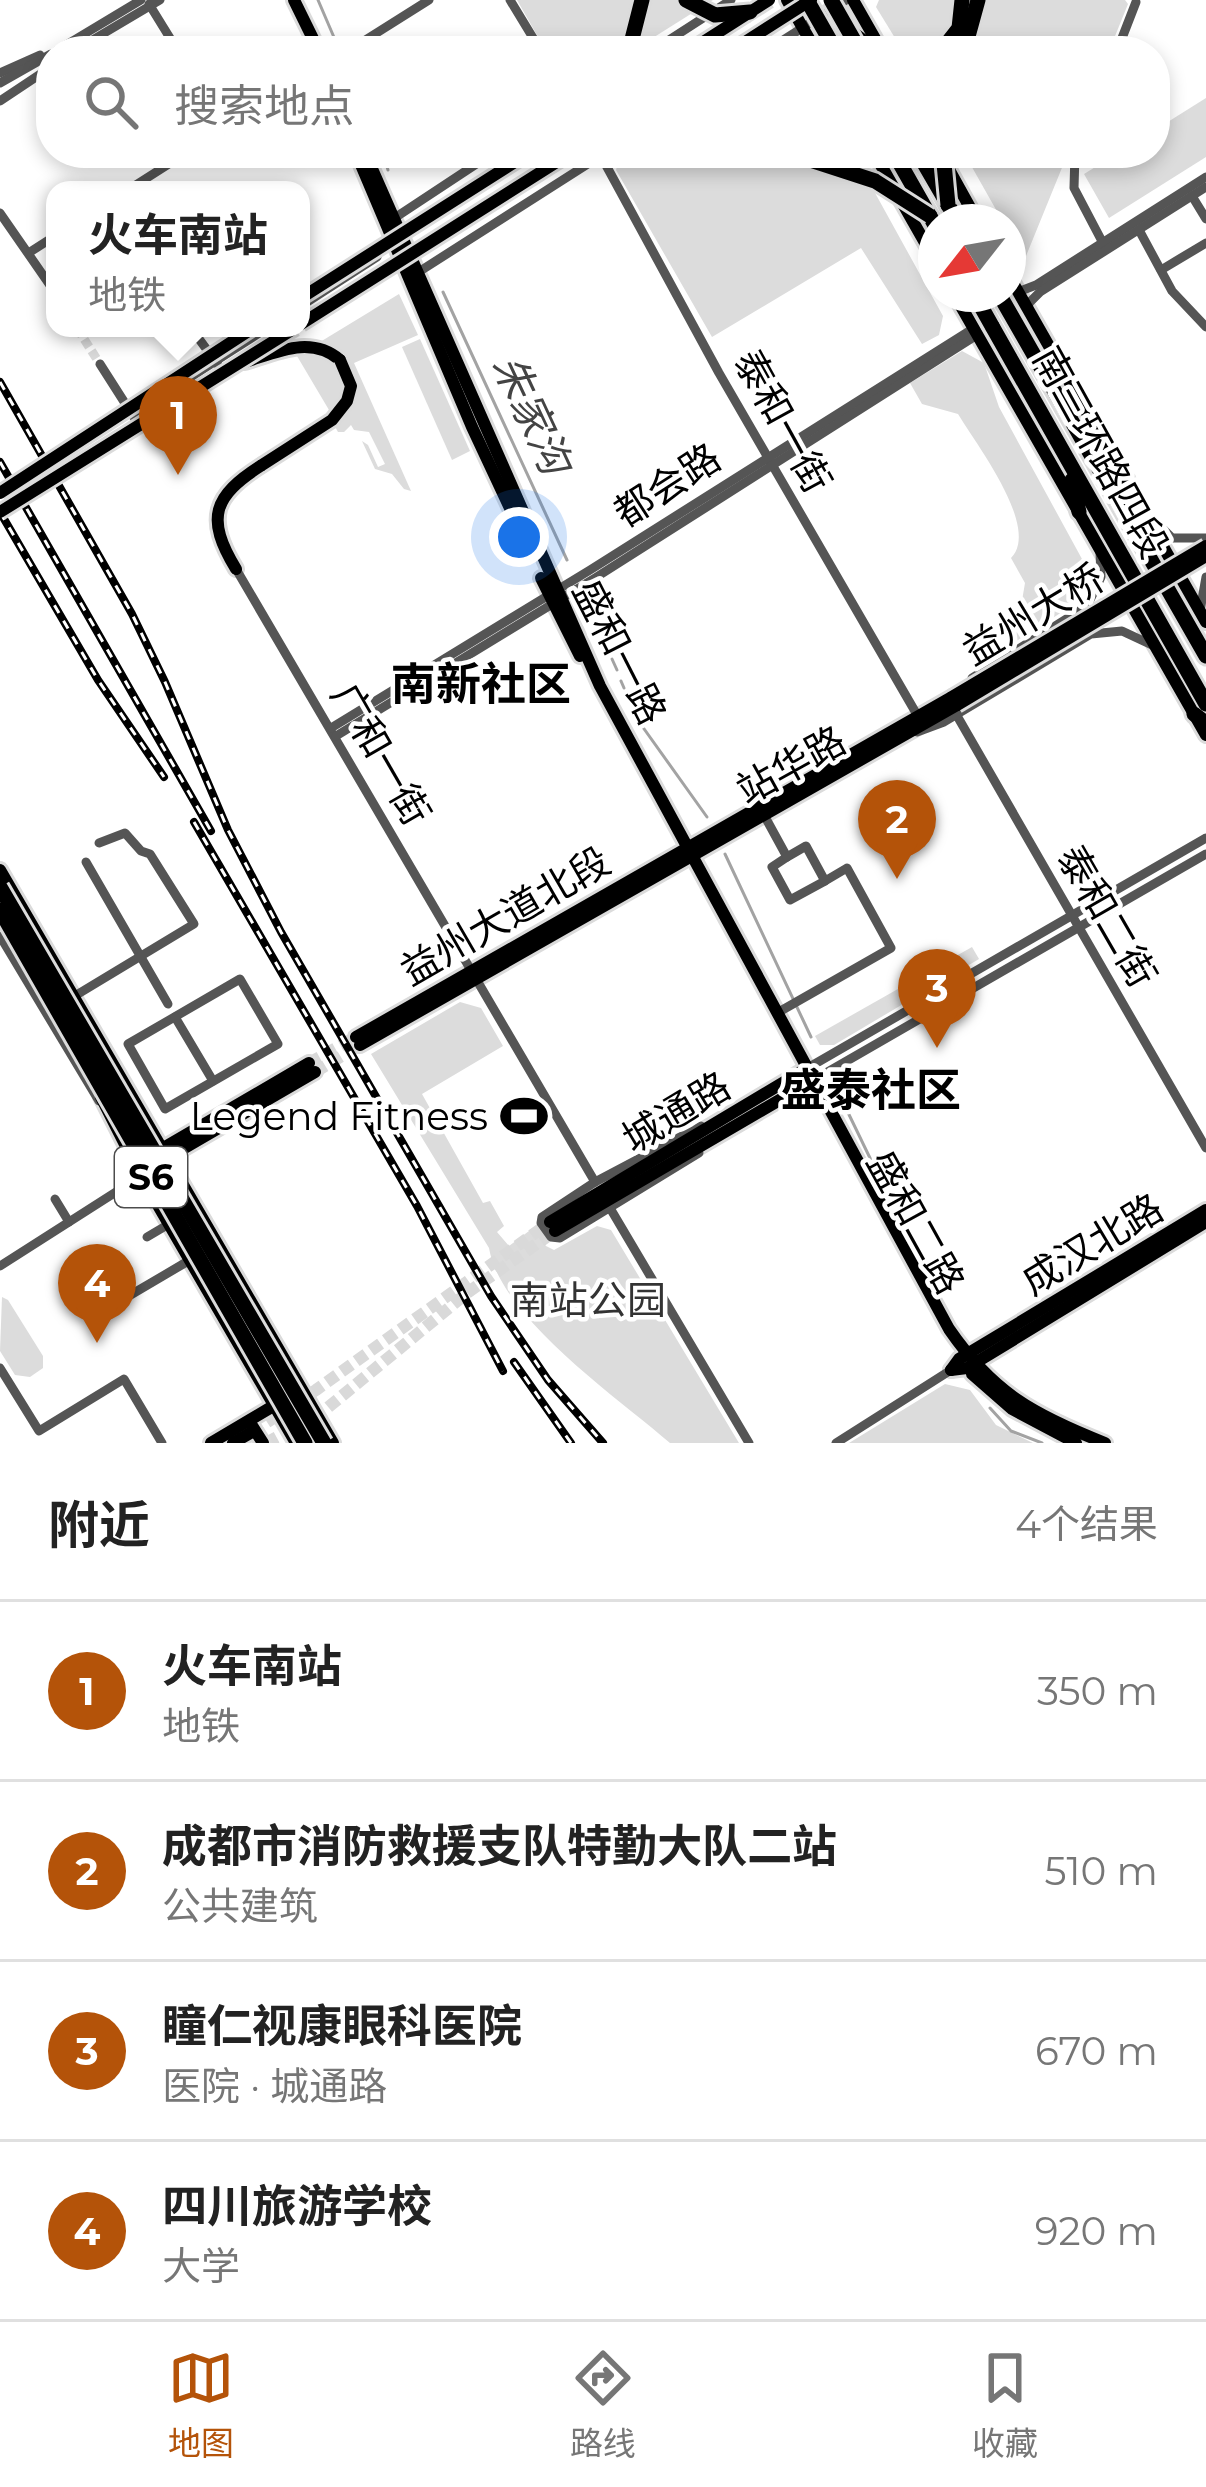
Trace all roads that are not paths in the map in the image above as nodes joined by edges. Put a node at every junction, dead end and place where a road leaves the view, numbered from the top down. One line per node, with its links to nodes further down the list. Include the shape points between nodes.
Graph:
1 (290, 0): 22 (main road)
2 (429, 0): 23 (street)
3 (510, 0): 24 (street)
4 (642, 0): 25 (highway)
5 (686, 0): 15 (highway, bridge, via 715,15)
6 (731, 0): 26 (street)
7 (769, 0): 15 (main road, bridge)
8 (831, 0): 18 (highway, bridge)
9 (849, 0): 17 (street); 35 (main road)
10 (962, 0): 36 (highway)
11 (978, 0): 37 (highway)
12 (1136, 0): 38 (street)
13 (150, 1): 19 (street); 20 (street); 21 (street)
14 (799, 2): 16 (main road, bridge); 17 (main road); 32 (highway, bridge)
15 (750, 12): 27 (main road, bridge)
16 (769, 27): 28 (main road, bridge); 29 (highway, bridge)
17 (802, 27): 30 (street); 31 (main road)
18 (849, 31): 33 (highway, bridge); 34 (highway, bridge)
19 (83, 36)
20 (97, 36)
21 (170, 36)
22 (307, 36)
23 (372, 36)
24 (532, 36)
25 (633, 36)
26 (676, 36)
27 (714, 36)
28 (755, 36)
29 (762, 36)
30 (788, 36)
31 (807, 36)
32 (825, 36)
33 (852, 36)
34 (856, 36)
35 (869, 36)
36 (953, 36)
37 (968, 36)
38 (1123, 36)
39 (36, 58): 41 (street)
40 (36, 62): 43 (street)
41 (0, 73)
42 (36, 75): 44 (street)
43 (0, 83)
44 (0, 98)
45 (364, 168): 69 (main road)
46 (371, 168): 69 (main road)
47 (471, 168): 69 (street)
48 (506, 168): 80 (main road, bridge)
49 (547, 168): 87 (main road, bridge)
50 (582, 168): 77 (street)
51 (610, 168): 102 (street, 泰和一街)
52 (835, 168): 66 (highway, bridge, via 875,181)
53 (883, 168): 70 (main road)
54 (902, 168): 62 (highway)
55 (927, 168): 63 (highway)
56 (943, 168): 64 (highway, bridge)
57 (949, 168): 65 (main road)
58 (1075, 168): 74 (street, via 1074,188)
59 (1206, 177): 74 (street)
60 (1206, 187): 61 (street)
61 (1192, 196): 68 (street); 71 (street)
62 (923, 204)
63 (947, 204)
64 (948, 204)
65 (969, 204)
66 (918, 211)
67 (0, 213): 75 (street)
68 (1206, 219)
69 (392, 221): 77 (main road, 盛和一路); 81 (street, via 377,257)
70 (918, 230)
71 (1139, 230): 74 (street); 76 (street)
72 (46, 242): 75 (street)
73 (1206, 243): 76 (street)
74 (1104, 247): 79 (street); 83 (street, via 1033,297)
75 (30, 252): 78 (street)
76 (1160, 270): 89 (street)
77 (411, 272): 88 (street, via 382,267); 113 (main road, 盛和一路)
78 (46, 278)
79 (1026, 289)
80 (310, 296)
81 (310, 297)
82 (1026, 306): 83 (main road)
83 (1028, 310): 104 (main road)
84 (968, 312): 90 (main road)
85 (978, 312): 90 (highway, 南三环路四段, bridge)
86 (1009, 312): 101 (highway, 南三环路四段)
87 (310, 316)
88 (310, 316)
89 (1206, 327)
90 (981, 330): 102 (street, 都会路); 103 (highway, 南三环路四段); 107 (main road)
91 (198, 337): 100 (street)
92 (235, 337): 97 (main road, bridge)
93 (239, 337): 97 (main road, bridge)
94 (255, 337): 100 (street)
95 (270, 337): 100 (street)
96 (278, 337): 99 (main road, bridge)
97 (228, 344): 105 (main road, bridge)
98 (100, 364): 100 (street, via 135,418)
99 (238, 364): 106 (main road, bridge); 111 (main road, bridge, via 310,346 337,356 350,378 332,420 233,483 217,512)
100 (219, 365)
101 (1086, 450): 104 (highway); 118 (highway, 南三环路四段)
102 (770, 460): 113 (street, 都会路); 121 (street, 泰和一街)
103 (1067, 460): 107 (highway); 120 (highway, 南三环路四段)
104 (1126, 480): 108 (street, via 1162,531); 115 (main road)
105 (0, 493)
106 (0, 512)
107 (1079, 512): 109 (main road)
108 (1206, 542): 119 (main road, 益州大桥, bridge)
109 (1099, 547): 114 (street, via 1099,585); 117 (main road)
110 (1206, 556): 119 (main road, 益州大桥, bridge)
111 (236, 569): 123 (street, 广和一街)
112 (1206, 577): 115 (street)
113 (554, 597): 123 (street, 都会路); 128 (main road, 盛和一路)
114 (1083, 610): 116 (street, via 1099,622); 121 (street)
115 (1203, 617)
116 (1091, 634): 117 (street, via 1122,631); 119 (street)
117 (1157, 649): 120 (main road)
118 (1206, 656)
119 (955, 705): 121 (main road, 站华路); 122 (main road); 136 (street, 泰和二街)
120 (1202, 713): 124 (main road)
121 (920, 719): 122 (main road, 站华路)
122 (904, 731): 125 (main road, 站华路); 128 (main road, 站华路)
123 (333, 732): 140 (street, 广和一街)
124 (1206, 735)
125 (764, 814): 128 (main road, 站华路); 130 (street)
126 (1206, 838): 136 (street, 城通路)
127 (99, 843): 139 (street, via 125,833 150,854 194,924)
128 (688, 851): 140 (main road, 益州大道北段); 143 (main road); 147 (main road)
129 (1206, 854): 137 (street, 城通路)
130 (787, 857): 133 (street, via 806,847); 133 (street, via 772,867 790,900)
131 (86, 862): 139 (street)
132 (0, 870): 141 (main road)
133 (825, 880): 143 (street, via 847,868 891,948)
134 (0, 887): 179 (highway, S6, bridge)
135 (0, 911): 152 (main road, via 78,1040); 174 (highway, S6, bridge)
136 (1072, 915): 137 (street, 泰和二街); 147 (street, 城通路)
137 (1079, 928): 147 (street, 城通路); 153 (street, 泰和二街)
138 (0, 936): 152 (street)
139 (140, 956): 141 (street); 142 (street)
140 (474, 974): 145 (main road, 益州大道北段); 156 (street, 广和一街)
141 (73, 997): 150 (main road)
142 (168, 1004)
143 (776, 1013): 147 (main road)
144 (175, 1016): 148 (street); 148 (street, via 240,979 278,1044); 149 (street, via 128,1044)
145 (358, 1041)
146 (312, 1067): 154 (main road)
147 (806, 1077): 151 (main road, 城通路); 168 (main road)
148 (213, 1081): 149 (street, via 164,1109)
149 (151, 1086): 150 (street)
150 (132, 1097): 154 (main road)
151 (742, 1114): 156 (street, via 677,1137); 158 (street, via 693,1157); 163 (main road, 城通路)
152 (109, 1119): 155 (main road)
153 (1206, 1148)
154 (165, 1153): 155 (main road); 170 (main road)
155 (141, 1176): 160 (street); 162 (main road)
156 (595, 1182): 158 (street, via 541,1223 555,1239)
157 (55, 1199): 160 (street)
158 (610, 1208): 180 (street)
159 (1206, 1210): 168 (main road, 成汉北路)
160 (69, 1222): 166 (street)
161 (1206, 1222): 168 (main road, 成汉北路)
162 (169, 1224): 164 (street); 165 (main road)
163 (552, 1226)
164 (147, 1237)
165 (190, 1260): 167 (street, via 110,1306); 171 (main road)
166 (0, 1265)
167 (94, 1281)
168 (963, 1363): 181 (street, 成汉北路); 182 (main road, via 994,1396); 183 (main road, via 1036,1414)
169 (0, 1368): 175 (street, via 38,1431 124,1379)
170 (301, 1388): 171 (main road); 172 (main road)
171 (274, 1405): 173 (main road); 174 (main road)
172 (322, 1425): 174 (main road); 179 (main road)
173 (250, 1426): 176 (main road); 177 (main road); 178 (main road)
174 (296, 1442)
175 (162, 1443)
176 (211, 1443)
177 (233, 1443)
178 (263, 1443)
179 (328, 1443)
180 (749, 1443)
181 (836, 1443)
182 (1076, 1443)
183 (1105, 1443)

